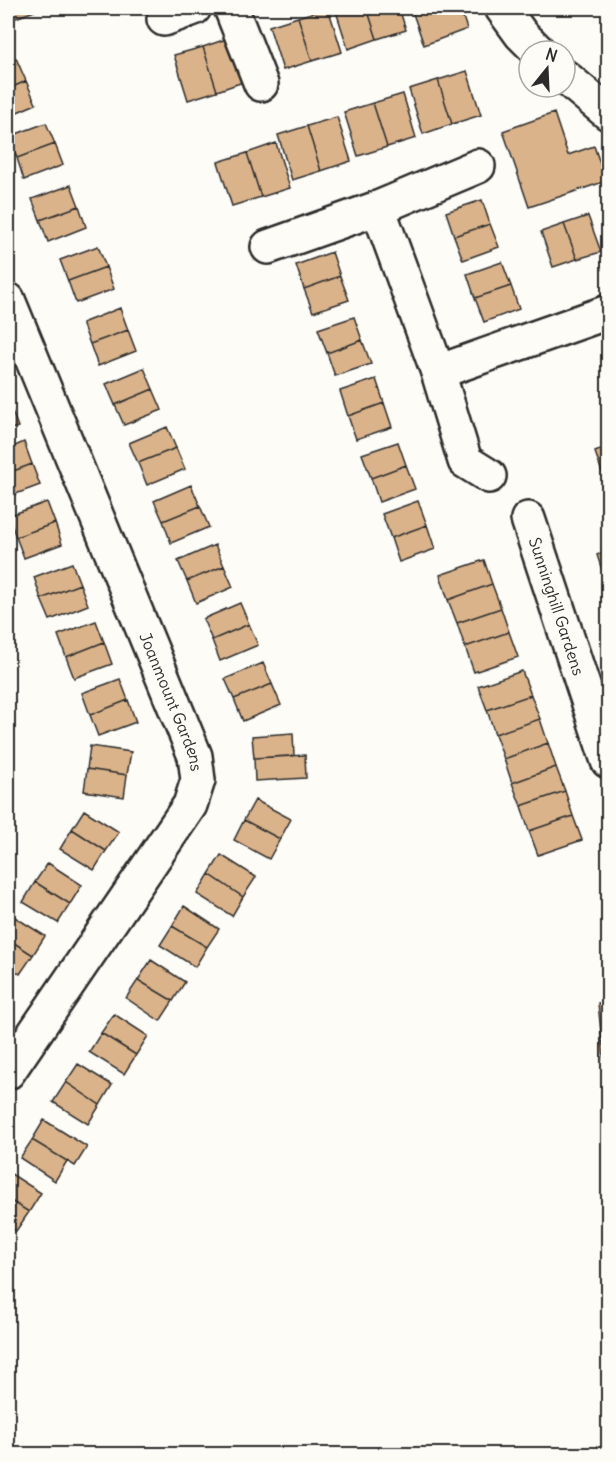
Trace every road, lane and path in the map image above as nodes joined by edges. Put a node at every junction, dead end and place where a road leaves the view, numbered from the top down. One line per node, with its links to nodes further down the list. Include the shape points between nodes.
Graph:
1 (231, 8): 4 (street)
2 (502, 8): 3 (street)
3 (526, 39)
4 (261, 84)
5 (577, 89): 6 (street)
6 (609, 113)
7 (478, 166): 8 (street)
8 (378, 207): 9 (street); 12 (street)
9 (268, 247)
10 (8, 300): 16 (street, Joanmount Gardens, via 195,756 198,780 190,805)
11 (609, 312): 12 (street)
12 (438, 372): 13 (street, via 465,461)
13 (489, 476)
14 (528, 519): 15 (street, Sunninghill Gardens)
15 (606, 746)
16 (8, 1072)

